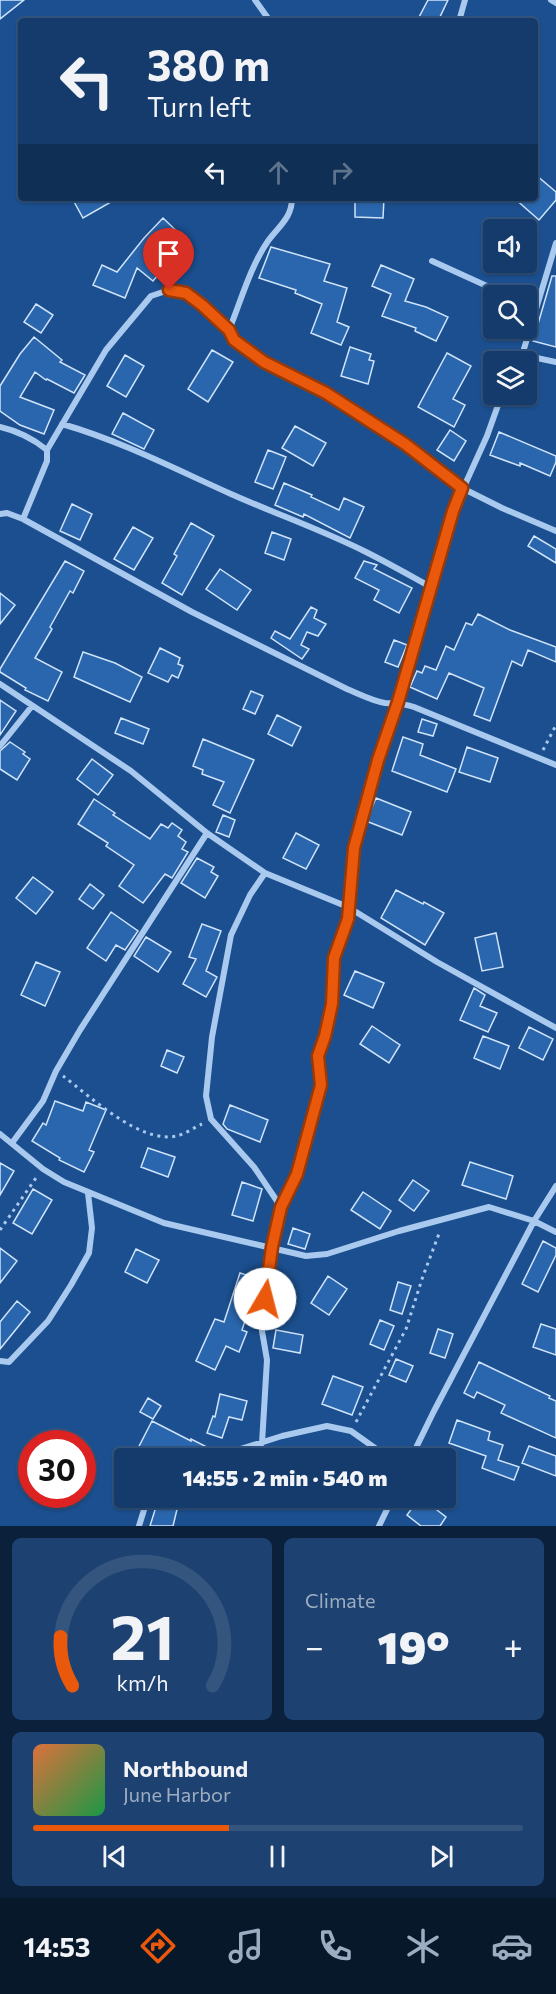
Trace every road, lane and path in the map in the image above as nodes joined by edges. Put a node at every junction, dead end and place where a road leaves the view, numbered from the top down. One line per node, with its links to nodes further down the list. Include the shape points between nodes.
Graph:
1 (255, 0): 5 (street)
2 (465, 0): 6 (street)
3 (551, 0): 4 (street)
4 (556, 3)
5 (268, 18)
6 (460, 18)
7 (292, 201): 12 (street, via 292,209 268,241 254,269)
8 (556, 243): 11 (street)
9 (432, 261): 10 (street)
10 (485, 285)
11 (537, 301)
12 (229, 330): 16 (street, via 186,293 169,290 151,296 106,350); 19 (street, via 234,340 264,362 326,393 405,444)
13 (537, 360): 14 (street)
14 (556, 362)
15 (498, 405): 19 (street)
16 (62, 424): 18 (street); 23 (street, via 147,455 367,552)
17 (0, 427): 18 (street, via 17,431)
18 (47, 450): 21 (street, via 47,461)
19 (462, 488): 22 (street); 23 (street)
20 (0, 514): 21 (street)
21 (23, 519): 25 (street, via 192,612 347,689 373,700)
22 (556, 531)
23 (431, 587): 25 (street)
24 (0, 684): 26 (street)
25 (398, 702): 29 (street); 33 (street, via 354,848)
26 (32, 706): 28 (street); 31 (street, via 131,771)
27 (556, 725): 29 (path)
28 (0, 746)
29 (539, 757): 30 (street)
30 (556, 765)
31 (207, 833): 32 (street); 35 (street)
32 (265, 873): 33 (street); 36 (street, via 231,935 207,1071 206,1096)
33 (348, 907): 34 (street); 42 (street, via 348,919 334,958 332,1004 318,1056 321,1085 297,1174)
34 (556, 1028)
35 (56, 1071): 36 (path, via 144,1133 178,1136); 38 (street, via 43,1101)
36 (211, 1119): 42 (street, via 254,1167)
37 (0, 1134): 38 (street)
38 (12, 1143): 39 (street)
39 (43, 1169): 41 (street); 45 (path)
40 (556, 1186): 44 (street)
41 (88, 1193): 47 (street, via 164,1223); 48 (street, via 92,1228 89,1253 48,1321 9,1362)
42 (281, 1207): 47 (street)
43 (444, 1221): 44 (street, via 489,1208); 47 (street, via 327,1254 306,1256); 49 (path, via 406,1329)
44 (534, 1221): 46 (street); 53 (street)
45 (0, 1230)
46 (556, 1232)
47 (272, 1247): 50 (street, via 262,1331 267,1360)
48 (0, 1361)
49 (351, 1431): 50 (street, via 327,1426); 52 (street)
50 (262, 1443): 51 (street)
51 (245, 1448)
52 (375, 1448)
53 (416, 1448)
54 (145, 1508): 57 (street)
55 (388, 1508): 56 (street)
56 (381, 1523): 58 (street)
57 (139, 1526)
58 (387, 1526)

